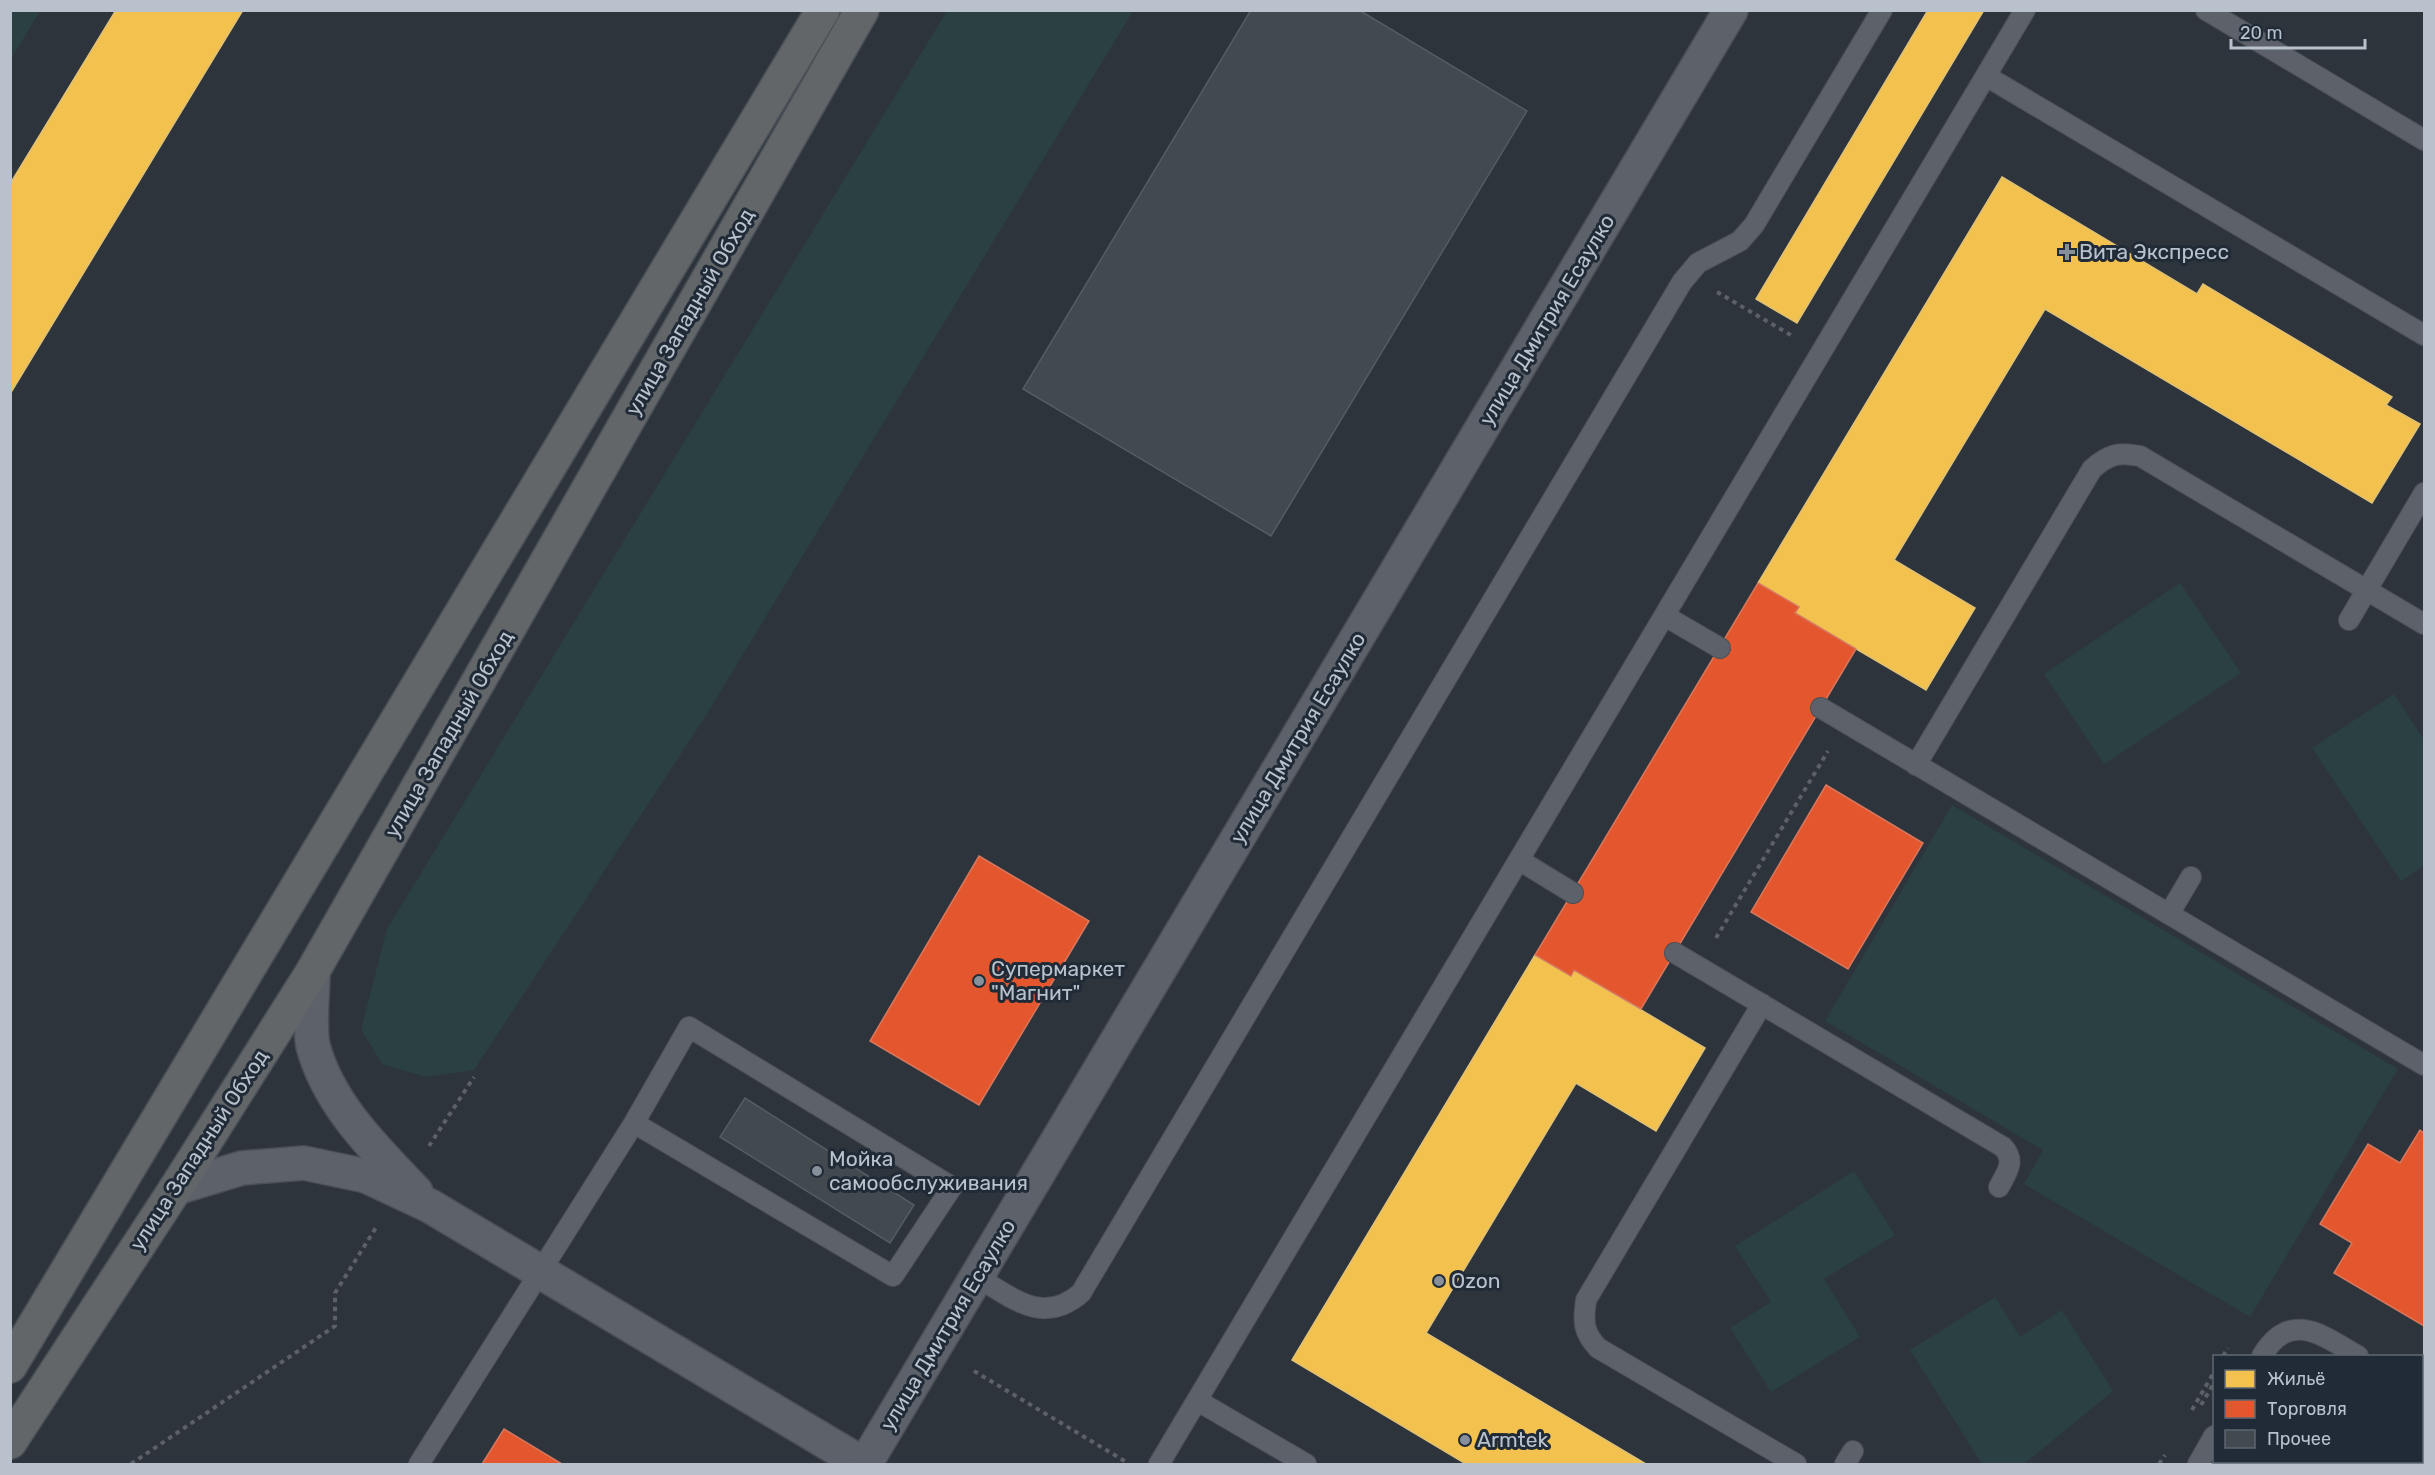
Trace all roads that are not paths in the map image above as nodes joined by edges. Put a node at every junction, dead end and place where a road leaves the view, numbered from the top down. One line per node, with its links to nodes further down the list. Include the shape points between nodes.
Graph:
1 (822, 10): 34 (highway, улица Западный Обход)
2 (862, 10): 23 (highway, улица Западный Обход)
3 (1731, 10): 31 (street, улица Дмитрия Есаулко)
4 (1882, 10): 31 (lane, via 1754,225 1740,241 1698,263 1682,282 1081,1293 1067,1305 1047,1310 1025,1305)
5 (2025, 10): 7 (lane)
6 (2206, 10): 8 (lane)
7 (1986, 76): 9 (lane); 12 (lane)
8 (2424, 140)
9 (2424, 335)
10 (2424, 493): 11 (lane)
11 (2367, 590): 13 (lane); 14 (lane); 17 (lane, via 2140,456 2124,453 2105,457 2092,469)
12 (1665, 616): 15 (lane); 18 (lane)
13 (2349, 620)
14 (2424, 624)
15 (1720, 648)
16 (1821, 708): 17 (lane)
17 (1916, 765): 21 (lane)
18 (1519, 861): 20 (lane); 35 (lane)
19 (2191, 877): 21 (lane)
20 (1573, 893)
21 (2169, 914): 25 (lane)
22 (1675, 953): 24 (lane)
23 (313, 971): 28 (highway, улица Западный Обход); 29 (street, via 313,1044 332,1094 371,1145)
24 (1762, 1004): 27 (lane, via 2003,1147 2011,1161); 42 (lane, via 1586,1300 1583,1318 1587,1336 1598,1348)
25 (2424, 1065)
26 (634, 1123): 26 (lane, via 893,1276 952,1187 689,1027); 30 (lane)
27 (1999, 1187)
28 (176, 1188): 29 (street, via 242,1168 304,1162 366,1176); 37 (highway, улица Западный Обход)
29 (430, 1206): 30 (street)
30 (539, 1271): 38 (lane); 39 (street)
31 (977, 1276): 39 (street, улица Дмитрия Есаулко)
32 (2263, 1355): 33 (lane, via 2282,1333 2299,1329 2316,1332)
33 (2356, 1355)
34 (10, 1366)
35 (1198, 1401): 40 (lane); 41 (lane)
36 (2213, 1438): 43 (lane)
37 (10, 1442)
38 (419, 1464)
39 (864, 1464)
40 (1159, 1464)
41 (1306, 1464)
42 (1796, 1464)
43 (2198, 1464)

